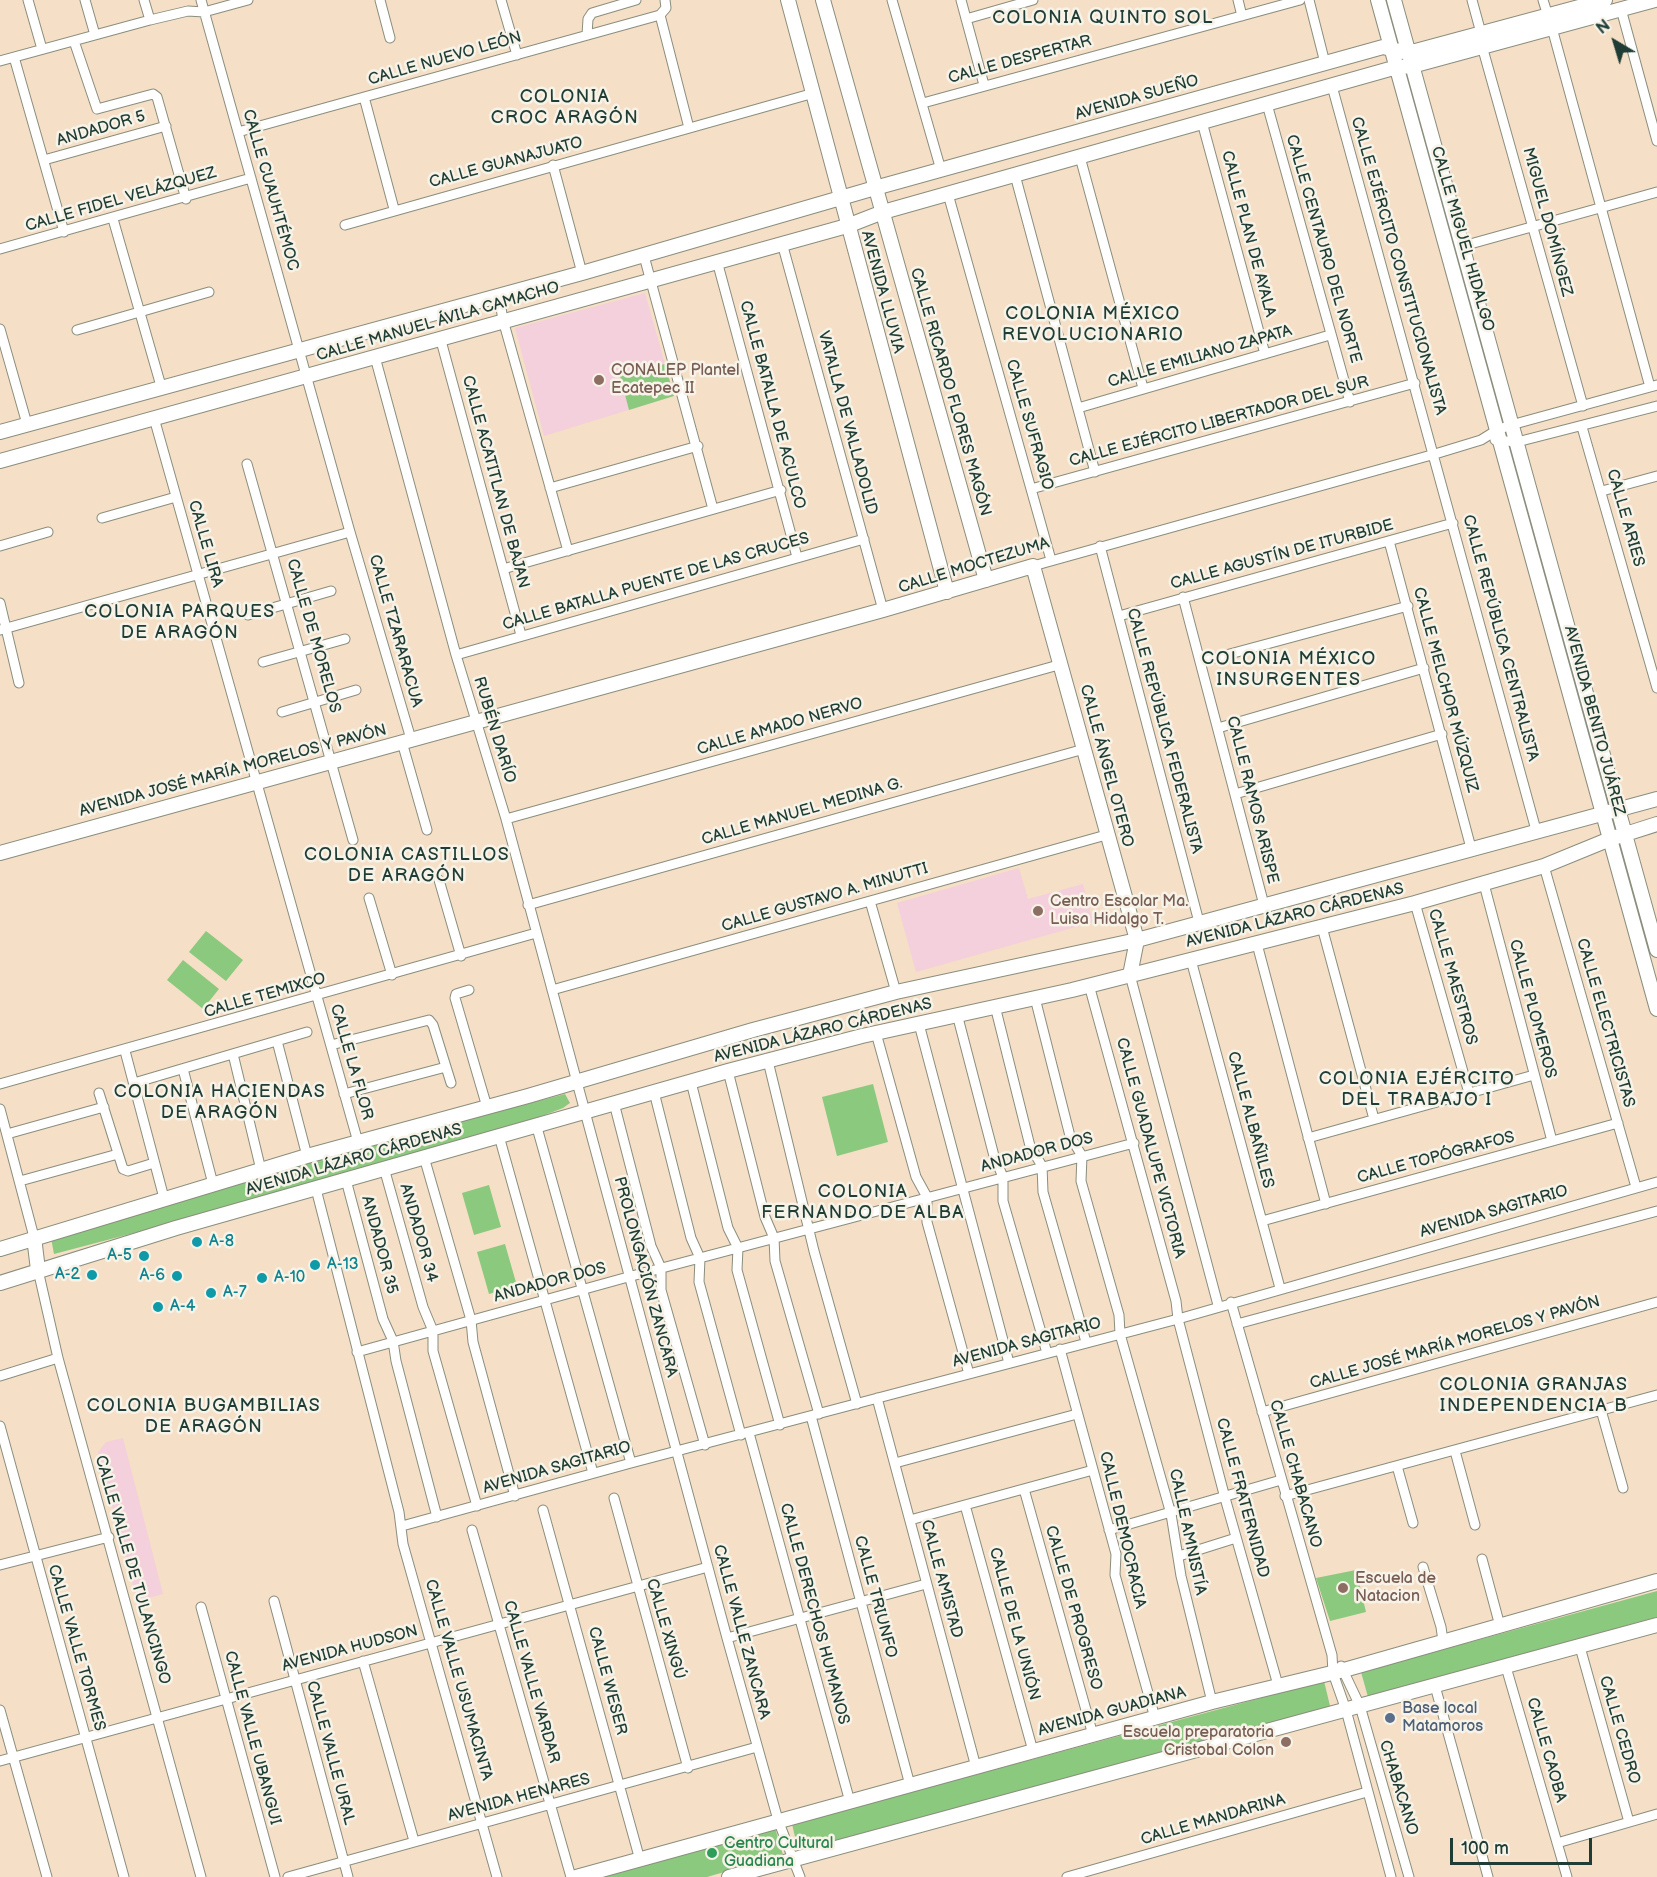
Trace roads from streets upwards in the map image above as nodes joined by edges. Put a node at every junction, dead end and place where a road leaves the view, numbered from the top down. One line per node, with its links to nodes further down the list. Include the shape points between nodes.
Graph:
1 (28, 0): 36 (street)
2 (85, 0): 30 (street)
3 (144, 0): 28 (street)
4 (248, 0): 23 (street)
5 (380, 0): 32 (street)
6 (501, 0): 37 (street)
7 (636, 0): 31 (street, via 592,13)
8 (665, 0): 25 (street, via 666,8)
9 (788, 0): 45 (street, AVENIDA LLUVIA)
10 (823, 0): 60 (street, CALLE RICARDO FLORES MAGÓN)
11 (892, 0): 47 (street)
12 (961, 0): 27 (street)
13 (1033, 0): 27 (street)
14 (1238, 0): 26 (street)
15 (1300, 0): 26 (street, CALLE DESPERTAR)
16 (1309, 0): 41 (street)
17 (1378, 0): 35 (street, CALLE MIGUEL HIDALGO)
18 (1394, 0): 39 (street, CALLE MIGUEL HIDALGO)
19 (1472, 0): 33 (street, MIGUEL DOMÍNGEZ)
20 (1543, 0): 29 (street)
21 (1605, 0): 29 (street)
22 (1655, 0): 24 (street)
23 (204, 3): 28 (street); 52 (street, CALLE CUAUHTÉMOC)
24 (1621, 9): 29 (street); 53 (street)
25 (660, 15): 31 (street, CALLE NUEVO LEÓN); 51 (street)
26 (1242, 16): 43 (street, CALLE DESPERTAR)
27 (966, 19): 43 (street)
28 (150, 20): 30 (street)
29 (1550, 22): 33 (street); 65 (street)
30 (95, 35): 34 (street)
31 (587, 35): 37 (street, CALLE NUEVO LEÓN)
32 (390, 38)
33 (1482, 39): 39 (street); 71 (street, MIGUEL DOMÍNGEZ)
34 (74, 41): 36 (street); 50 (street, via 97,109 155,94)
35 (1391, 47): 39 (street); 41 (street, AVENIDA SUEÑO); 42 (street, CALLE MIGUEL HIDALGO)
36 (42, 50): 38 (street)
37 (517, 55): 46 (street, CALLE NUEVO LEÓN)
38 (14, 57): 40 (street); 55 (street)
39 (1410, 59): 42 (street); 74 (street, CALLE MIGUEL HIDALGO)
40 (0, 61)
41 (1325, 63): 57 (street, AVENIDA SUEÑO)
42 (1397, 67): 44 (street); 105 (street, CALLE MIGUEL HIDALGO)
43 (984, 85): 47 (street, CALLE DESPERTAR)
44 (1332, 86): 48 (street); 92 (street, CALLE EJÉRCITO CONSTITUCIONALISTA)
45 (814, 93): 51 (street, CALLE GUANAJUATO); 63 (street, AVENIDA LLUVIA)
46 (364, 97): 52 (street, CALLE NUEVO LEÓN); 66 (street)
47 (922, 103): 57 (street)
48 (1267, 104): 49 (street); 86 (street, CALLE CENTAURO DEL NORTE)
49 (1202, 122): 54 (street); 89 (street, CALLE PLAN DE AYALA)
50 (166, 126): 55 (street, ANDADOR 5); 64 (street)
51 (688, 128): 56 (street, CALLE GUANAJUATO)
52 (238, 132): 59 (street, CALLE CUAUHTÉMOC)
53 (1657, 141)
54 (1080, 157): 58 (street); 95 (street)
55 (44, 160): 72 (street)
56 (553, 165): 66 (street, CALLE GUANAJUATO); 78 (street)
57 (941, 170): 60 (street, AVENIDA SUEÑO)
58 (1015, 175): 62 (street); 99 (street)
59 (250, 178): 64 (street, CALLE FIDEL VELÁZQUEZ); 88 (street, CALLE CUAUHTÉMOC)
60 (875, 188): 63 (street, CALLE MANUEL ÁVILA CAMACHO); 67 (street, CALLE RICARDO FLORES MAGÓN)
61 (1657, 192): 65 (street)
62 (948, 194): 67 (street); 114 (street, CALLE SUFRAGIO)
63 (840, 198): 70 (street, AVENIDA LLUVIA); 76 (street, CALLE MANUEL ÁVILA CAMACHO)
64 (186, 199): 68 (street, CALLE FIDEL VELÁZQUEZ)
65 (1600, 207): 71 (street); 94 (street)
66 (394, 209): 69 (street, CALLE GUANAJUATO)
67 (883, 212): 70 (street, CALLE MANUEL ÁVILA CAMACHO); 134 (street, CALLE RICARDO FLORES MAGÓN)
68 (113, 219): 72 (street, CALLE FIDEL VELÁZQUEZ); 82 (street)
69 (345, 225)
70 (847, 226): 73 (street, CALLE MANUEL ÁVILA CAMACHO); 136 (street, AVENIDA LLUVIA)
71 (1533, 226): 74 (street); 97 (street, MIGUEL DOMÍNGEZ)
72 (64, 232): 75 (street, CALLE FIDEL VELÁZQUEZ)
73 (782, 243): 77 (street, CALLE MANUEL ÁVILA CAMACHO); 123 (street, VATALLA DE VALLADOLID)
74 (1463, 246): 102 (street, CALLE MIGUEL HIDALGO)
75 (0, 249)
76 (644, 256): 78 (street, CALLE MANUEL ÁVILA CAMACHO); 79 (street)
77 (717, 261): 79 (street, CALLE MANUEL ÁVILA CAMACHO); 115 (street, CALLE BATALLA DE ACULCO)
78 (582, 273): 81 (street, CALLE MANUEL ÁVILA CAMACHO)
79 (650, 280): 83 (street, CALLE MANUEL ÁVILA CAMACHO); 107 (street)
80 (209, 292): 82 (street)
81 (499, 296): 83 (street); 88 (street, CALLE MANUEL ÁVILA CAMACHO)
82 (141, 311): 85 (street); 93 (street)
83 (503, 320): 87 (street, CALLE MANUEL ÁVILA CAMACHO); 113 (street)
84 (0, 329): 101 (street)
85 (77, 330)
86 (1330, 335): 89 (street, CALLE EMILIANO ZAPATA); 96 (street, CALLE CENTAURO DEL NORTE)
87 (440, 337): 90 (street, CALLE MANUEL ÁVILA CAMACHO); 132 (street, CALLE ACATITLAN DE BAJAN)
88 (299, 349): 91 (street, CALLE CUAUHTÉMOC); 93 (street, CALLE MANUEL ÁVILA CAMACHO)
89 (1265, 354): 95 (street, CALLE EMILIANO ZAPATA)
90 (375, 357): 91 (street, CALLE MANUEL ÁVILA CAMACHO); 148 (street, RUBÉN DARÍO)
91 (307, 376): 100 (street, CALLE MANUEL ÁVILA CAMACHO); 122 (street, CALLE TZARARACUA)
92 (1415, 383): 96 (street, CALLE EJÉRCITO LIBERTADOR DEL SUR); 108 (street, CALLE EJÉRCITO CONSTITUCIONALISTA)
93 (161, 386): 101 (street, CALLE MANUEL ÁVILA CAMACHO)
94 (1654, 386): 97 (street)
95 (1143, 388): 99 (street, CALLE EMILIANO ZAPATA)
96 (1350, 402): 111 (street, CALLE EJÉRCITO LIBERTADOR DEL SUR)
97 (1583, 406): 102 (street)
98 (1657, 406): 103 (street, CALLE MOCTEZUMA)
99 (1078, 408): 111 (street)
100 (154, 418): 109 (street, CALLE MANUEL ÁVILA CAMACHO); 117 (street, CALLE LIRA)
101 (27, 424): 104 (street, CALLE MANUEL ÁVILA CAMACHO)
102 (1511, 425): 105 (street); 106 (street, AVENIDA BENITO JUÁREZ)
103 (1582, 427): 106 (street, CALLE MOCTEZUMA); 116 (street, CALLE ARIES)
104 (0, 432)
105 (1499, 435): 106 (street, CALLE MOCTEZUMA); 108 (street, CALLE MOCTEZUMA); 168 (street, AVENIDA BENITO JUÁREZ)
106 (1516, 442): 167 (street, AVENIDA BENITO JUÁREZ)
107 (698, 446): 113 (street); 118 (street)
108 (1435, 454): 120 (street, CALLE REPÚBLICA CENTRALISTA); 126 (street, CALLE MOCTEZUMA)
109 (0, 461)
110 (247, 464): 128 (street, CALLE DE MORELOS)
111 (1095, 472): 114 (street, CALLE EJÉRCITO LIBERTADOR DEL SUR)
112 (1657, 476): 116 (street)
113 (550, 488): 127 (street)
114 (1031, 489): 130 (street, CALLE SUFRAGIO)
115 (781, 490): 118 (street); 129 (street, CALLE BATALLA DE ACULCO)
116 (1602, 491): 154 (street, CALLE ARIES)
117 (176, 497): 119 (street); 133 (street, CALLE LIRA)
118 (713, 509): 127 (street)
119 (102, 518)
120 (1453, 523): 124 (street, CALLE AGUSTÍN DE ITURBIDE); 172 (street, CALLE REPÚBLICA CENTRALISTA)
121 (48, 532): 125 (street)
122 (350, 532): 128 (street); 161 (street, CALLE TZARARACUA)
123 (864, 539): 129 (street, CALLE BATALLA PUENTE DE LAS CRUCES); 141 (street, VATALLA DE VALLADOLID)
124 (1389, 541): 137 (street, CALLE AGUSTÍN DE ITURBIDE); 140 (street, CALLE MELCHOR MÚZQUIZ)
125 (0, 546)
126 (1100, 546): 130 (street, CALLE MOCTEZUMA); 143 (street, CALLE REPÚBLICA FEDERALISTA)
127 (568, 551): 132 (street)
128 (274, 554): 133 (street); 139 (street, CALLE DE MORELOS)
129 (797, 557): 145 (street, CALLE BATALLA PUENTE DE LAS CRUCES)
130 (1052, 560): 131 (street, CALLE MOCTEZUMA)
131 (1034, 566): 134 (street, CALLE MOCTEZUMA); 151 (street, CALLE ÁNGEL OTERO)
132 (503, 569): 145 (street, CALLE ACATITLAN DE BAJAN)
133 (198, 574): 144 (street); 164 (street, CALLE LIRA)
134 (986, 580): 136 (street, CALLE MOCTEZUMA)
135 (331, 591): 139 (street)
136 (947, 592): 141 (street, CALLE MOCTEZUMA)
137 (1183, 597): 143 (street, CALLE AGUSTÍN DE ITURBIDE); 150 (street, CALLE RAMOS ARISPE)
138 (0, 603): 144 (street)
139 (286, 604): 142 (street); 147 (street, CALLE DE MORELOS)
140 (1407, 606): 150 (street); 152 (street, CALLE MELCHOR MÚZQUIZ)
141 (883, 610): 158 (street, CALLE MOCTEZUMA)
142 (248, 615)
143 (1119, 616): 187 (street, CALLE REPÚBLICA FEDERALISTA)
144 (4, 629): 153 (street)
145 (521, 635): 148 (street, CALLE BATALLA PUENTE DE LAS CRUCES)
146 (345, 639): 147 (street)
147 (301, 651): 149 (street); 156 (street, CALLE DE MORELOS)
148 (456, 655): 158 (street, RUBÉN DARÍO)
149 (263, 662)
150 (1200, 662): 159 (street, CALLE RAMOS ARISPE)
151 (1062, 664): 162 (street, CALLE ÁNGEL OTERO); 169 (street, CALLE AMADO NERVO)
152 (1424, 668): 159 (street); 160 (street, CALLE MELCHOR MÚZQUIZ)
153 (19, 683)
154 (1657, 688)
155 (356, 690): 156 (street)
156 (315, 702): 157 (street); 163 (street, CALLE DE MORELOS)
157 (282, 712)
158 (475, 722): 161 (street, AVENIDA JOSÉ MARÍA MORELOS Y PAVÓN); 169 (street, RUBÉN DARÍO)
159 (1218, 728): 165 (street, CALLE RAMOS ARISPE)
160 (1442, 734): 165 (street); 177 (street, CALLE MELCHOR MÚZQUIZ)
161 (407, 740): 163 (street, AVENIDA JOSÉ MARÍA MORELOS Y PAVÓN); 171 (street, CALLE TZARARACUA)
162 (1084, 749): 174 (street, CALLE ÁNGEL OTERO); 185 (street, CALLE MANUEL MEDINA G.)
163 (332, 761): 164 (street, AVENIDA JOSÉ MARÍA MORELOS Y PAVÓN); 176 (street, CALLE DE MORELOS)
164 (256, 782): 178 (street, AVENIDA JOSÉ MARÍA MORELOS Y PAVÓN); 201 (street, CALLE LA FLOR)
165 (1235, 794): 186 (street, CALLE RAMOS ARISPE)
166 (1657, 799): 167 (street, AVENIDA LÁZARO CÁRDENAS)
167 (1616, 808): 168 (street, AVENIDA LÁZARO CÁRDENAS); 173 (street, AVENIDA BENITO JUÁREZ)
168 (1602, 812): 172 (street, AVENIDA LÁZARO CÁRDENAS); 175 (street, AVENIDA BENITO JUÁREZ)
169 (506, 819): 185 (street, RUBÉN DARÍO)
170 (1657, 824): 173 (street, AVENIDA LÁZARO CÁRDENAS)
171 (427, 830)
172 (1536, 830): 177 (street, AVENIDA LÁZARO CÁRDENAS)
173 (1624, 834): 175 (street, AVENIDA LÁZARO CÁRDENAS); 192 (street, AVENIDA BENITO JUÁREZ)
174 (1106, 835): 183 (street, CALLE GUSTAVO A. MINUTTI); 190 (street, CALLE ÁNGEL OTERO)
175 (1610, 838): 179 (street, AVENIDA LÁZARO CÁRDENAS); 204 (street, AVENIDA BENITO JUÁREZ)
176 (353, 840)
177 (1471, 848): 186 (street, AVENIDA LÁZARO CÁRDENAS)
178 (0, 853)
179 (1544, 866): 181 (street, AVENIDA LÁZARO CÁRDENAS); 233 (street, CALLE ELECTRICISTAS)
180 (439, 880): 193 (street)
181 (1484, 884): 184 (street, AVENIDA LÁZARO CÁRDENAS); 217 (street, CALLE PLOMEROS)
182 (369, 898): 195 (street)
183 (870, 901): 199 (street, CALLE GUSTAVO A. MINUTTI); 200 (street)
184 (1415, 903): 188 (street, AVENIDA LÁZARO CÁRDENAS); 225 (street, CALLE MAESTROS)
185 (528, 904): 189 (street, RUBÉN DARÍO)
186 (1264, 905): 187 (street, AVENIDA LÁZARO CÁRDENAS)
187 (1199, 922): 190 (street, AVENIDA LÁZARO CÁRDENAS)
188 (1322, 927): 191 (street, AVENIDA LÁZARO CÁRDENAS); 232 (street)
189 (536, 933): 193 (street, CALLE TEMIXCO); 199 (street, RUBÉN DARÍO)
190 (1137, 940): 196 (street, CALLE ÁNGEL OTERO); 200 (street, AVENIDA LÁZARO CÁRDENAS)
191 (1257, 944): 194 (street, AVENIDA LÁZARO CÁRDENAS); 237 (street)
192 (1657, 950)
193 (461, 956): 195 (street, CALLE TEMIXCO)
194 (1191, 960): 196 (street, AVENIDA LÁZARO CÁRDENAS); 261 (street, CALLE ALBAÑILES)
195 (392, 975): 201 (street, CALLE TEMIXCO)
196 (1130, 975): 197 (street, AVENIDA LÁZARO CÁRDENAS); 277 (street, CALLE GUADALUPE VICTORIA)
197 (1089, 985): 202 (street, AVENIDA LÁZARO CÁRDENAS); 240 (street, CALLE GUADALUPE VICTORIA)
198 (469, 990): 229 (street, via 456,994 455,1000)
199 (552, 990): 218 (street, RUBÉN DARÍO)
200 (896, 992): 218 (street, AVENIDA LÁZARO CÁRDENAS)
201 (317, 997): 210 (street, CALLE LA FLOR); 211 (street, CALLE TEMIXCO)
202 (1035, 998): 203 (street, AVENIDA LÁZARO CÁRDENAS); 243 (street, via 1070,1136)
203 (995, 1006): 205 (street, AVENIDA LÁZARO CÁRDENAS); 246 (street, via 1030,1146)
204 (1657, 1009)
205 (957, 1014): 206 (street, AVENIDA LÁZARO CÁRDENAS); 249 (street)
206 (919, 1024): 208 (street, AVENIDA LÁZARO CÁRDENAS); 254 (street, via 955,1167)
207 (307, 1032): 209 (street)
208 (876, 1033): 213 (street, AVENIDA LÁZARO CÁRDENAS); 257 (street, via 916,1177)
209 (276, 1041): 212 (street); 242 (street)
210 (331, 1045): 214 (street, via 429,1020); 226 (street, CALLE LA FLOR)
211 (125, 1051): 220 (street); 222 (street, CALLE TEMIXCO)
212 (233, 1054): 215 (street); 248 (street)
213 (768, 1061): 216 (street, AVENIDA LÁZARO CÁRDENAS); 262 (street)
214 (446, 1067): 221 (street); 226 (street)
215 (183, 1069): 220 (street); 253 (street)
216 (728, 1071): 219 (street, AVENIDA LÁZARO CÁRDENAS); 264 (street, via 765,1217)
217 (1534, 1075): 225 (street); 238 (street, CALLE PLOMEROS)
218 (575, 1082): 229 (street, AVENIDA LÁZARO CÁRDENAS); 231 (street, RUBÉN DARÍO)
219 (692, 1082): 223 (street, AVENIDA LÁZARO CÁRDENAS); 265 (street, via 728,1228)
220 (134, 1083): 245 (street)
221 (451, 1083)
222 (0, 1084)
223 (654, 1092): 227 (street, AVENIDA LÁZARO CÁRDENAS); 267 (street, via 691,1238)
224 (99, 1093): 228 (street)
225 (1469, 1093): 232 (street)
226 (344, 1094): 239 (street, CALLE LA FLOR)
227 (614, 1103): 231 (street, AVENIDA LÁZARO CÁRDENAS); 268 (street, via 651,1246)
228 (104, 1107): 235 (street); 241 (street)
229 (487, 1107): 239 (street, AVENIDA LÁZARO CÁRDENAS)
230 (0, 1109): 235 (street)
231 (585, 1111): 234 (street, AVENIDA LÁZARO CÁRDENAS); 270 (street, PROLONGACIÓN ZANCARA)
232 (1374, 1119): 237 (street)
233 (1618, 1123): 238 (street, CALLE TOPÓGRAFOS); 255 (street, CALLE ELECTRICISTAS)
234 (536, 1124): 236 (street, AVENIDA LÁZARO CÁRDENAS); 273 (street)
235 (7, 1134): 251 (street)
236 (499, 1136): 244 (street, AVENIDA LÁZARO CÁRDENAS); 274 (street)
237 (1308, 1138): 259 (street)
238 (1552, 1141): 259 (street, CALLE TOPÓGRAFOS)
239 (358, 1142): 242 (street, AVENIDA LÁZARO CÁRDENAS)
240 (1134, 1143): 243 (street, ANDADOR DOS); 278 (street, CALLE GUADALUPE VICTORIA)
241 (118, 1154): 245 (street, via 126,1171); 251 (street)
242 (307, 1156): 248 (street, AVENIDA LÁZARO CÁRDENAS)
243 (1082, 1156): 246 (street, ANDADOR DOS); 282 (street, CALLE AMNISTÍA, via 1081,1180 1119,1315)
244 (424, 1157): 247 (street, AVENIDA LÁZARO CÁRDENAS); 279 (street)
245 (154, 1163): 258 (street)
246 (1042, 1166): 249 (street, ANDADOR DOS); 284 (street, via 1043,1192)
247 (384, 1168): 250 (street, AVENIDA LÁZARO CÁRDENAS); 281 (street, ANDADOR 34)
248 (261, 1170): 253 (street, AVENIDA LÁZARO CÁRDENAS)
249 (1003, 1177): 254 (street, ANDADOR DOS); 287 (street, via 1003,1201)
250 (345, 1180): 256 (street, AVENIDA LÁZARO CÁRDENAS); 283 (street, ANDADOR 35, via 383,1319)
251 (20, 1181): 263 (street)
252 (1657, 1182): 255 (street, AVENIDA SAGITARIO)
253 (213, 1184): 258 (street, AVENIDA LÁZARO CÁRDENAS)
254 (964, 1187): 257 (street, ANDADOR DOS); 289 (street)
255 (1636, 1188): 272 (street, AVENIDA SAGITARIO)
256 (316, 1189): 269 (street, AVENIDA LÁZARO CÁRDENAS); 286 (street, CALLE VALLE USUMACINTA)
257 (927, 1197): 262 (street, ANDADOR DOS); 290 (street, via 927,1222)
258 (164, 1198): 263 (street, AVENIDA LÁZARO CÁRDENAS)
259 (1326, 1204): 261 (street, CALLE TOPÓGRAFOS)
260 (1657, 1211): 280 (street)
261 (1262, 1221): 272 (street, CALLE ALBAÑILES)
262 (811, 1228): 264 (street, ANDADOR DOS); 294 (street)
263 (34, 1237): 266 (street, AVENIDA LÁZARO CÁRDENAS); 269 (street)
264 (774, 1238): 265 (street, ANDADOR DOS); 298 (street, CALLE TRIUNFO, via 775,1261)
265 (738, 1248): 267 (street, ANDADOR DOS); 299 (street, via 737,1270)
266 (0, 1249)
267 (700, 1258): 268 (street, ANDADOR DOS); 301 (street, CALLE DERECHOS HUMANOS, via 699,1282)
268 (661, 1268): 270 (street, ANDADOR DOS); 302 (street, via 661,1290)
269 (38, 1270): 271 (street, AVENIDA LÁZARO CÁRDENAS); 288 (street, CALLE VALLE DE TULANCINGO)
270 (628, 1277): 273 (street, ANDADOR DOS); 303 (street, PROLONGACIÓN ZANCARA)
271 (0, 1283)
272 (1280, 1288): 275 (street, AVENIDA SAGITARIO)
273 (585, 1290): 274 (street, ANDADOR DOS); 305 (street)
274 (545, 1300): 279 (street, ANDADOR DOS); 309 (street)
275 (1231, 1302): 277 (street, AVENIDA SAGITARIO); 280 (street, CALLE CHABACANO)
276 (1657, 1302): 296 (street, CALLE JOSÉ MARÍA MORELOS Y PAVÓN)
277 (1218, 1305): 278 (street, AVENIDA SAGITARIO)
278 (1178, 1319): 282 (street, AVENIDA SAGITARIO); 316 (street, CALLE FRATERNIDAD)
279 (471, 1320): 281 (street, ANDADOR DOS); 313 (street, via 473,1342)
280 (1237, 1324): 296 (street, CALLE CHABACANO)
281 (433, 1331): 283 (street, ANDADOR DOS); 318 (street, via 433,1351)
282 (1120, 1334): 284 (street, AVENIDA SAGITARIO); 320 (street, CALLE AMNISTÍA)
283 (393, 1341): 286 (street, ANDADOR DOS); 321 (street, ANDADOR 35)
284 (1086, 1342): 285 (street, AVENIDA SAGITARIO)
285 (1060, 1349): 287 (street, AVENIDA SAGITARIO); 297 (street, CALLE DEMOCRACIA)
286 (357, 1352): 325 (street, CALLE VALLE USUMACINTA)
287 (1047, 1353): 289 (street, AVENIDA SAGITARIO)
288 (58, 1358): 291 (street); 328 (street, CALLE VALLE DE TULANCINGO)
289 (1009, 1363): 290 (street, AVENIDA SAGITARIO)
290 (969, 1374): 293 (street, AVENIDA SAGITARIO)
291 (0, 1376)
292 (1657, 1395): 295 (street)
293 (877, 1398): 294 (street, AVENIDA SAGITARIO); 306 (street, CALLE AMISTAD)
294 (857, 1404): 298 (street, AVENIDA SAGITARIO)
295 (1601, 1410): 304 (street); 311 (street)
296 (1262, 1412): 310 (street, CALLE CHABACANO)
297 (1077, 1414): 306 (street); 308 (street, CALLE DEMOCRACIA)
298 (815, 1415): 299 (street, AVENIDA SAGITARIO); 340 (street, CALLE TRIUNFO)
299 (780, 1425): 301 (street, AVENIDA SAGITARIO)
300 (0, 1426): 330 (street, CALLE VALLE TORMES)
301 (745, 1434): 302 (street, AVENIDA SAGITARIO); 343 (street, CALLE DERECHOS HUMANOS)
302 (705, 1445): 303 (street, AVENIDA SAGITARIO)
303 (677, 1451): 305 (street, AVENIDA SAGITARIO); 334 (street, CALLE VALLE ZANCARA)
304 (1455, 1451): 307 (street); 324 (street)
305 (631, 1462): 309 (street, AVENIDA SAGITARIO)
306 (895, 1463): 322 (street, CALLE AMISTAD)
307 (1397, 1466): 314 (street); 323 (street)
308 (1093, 1470): 312 (street); 327 (street, CALLE DEMOCRACIA)
309 (593, 1473): 313 (street, AVENIDA SAGITARIO)
310 (1281, 1480): 314 (street, CALLE CHABACANO); 316 (street)
311 (1623, 1488)
312 (1024, 1489): 317 (street); 363 (street, CALLE DE PROGRESO)
313 (515, 1496): 318 (street, AVENIDA SAGITARIO)
314 (1285, 1496): 353 (street, CALLE CHABACANO)
315 (614, 1498): 338 (street, CALLE XINGÚ)
316 (1225, 1498): 320 (street); 329 (street, CALLE FRATERNIDAD)
317 (965, 1505): 322 (street); 366 (street, CALLE DE LA UNIÓN)
318 (477, 1506): 321 (street, AVENIDA SAGITARIO)
319 (543, 1510): 341 (street, CALLE WESER)
320 (1171, 1514): 327 (street); 331 (street, CALLE AMNISTÍA)
321 (437, 1517): 325 (street, AVENIDA SAGITARIO)
322 (910, 1520): 337 (street, CALLE AMISTAD)
323 (1413, 1523)
324 (1475, 1525)
325 (402, 1526): 349 (street, CALLE VALLE USUMACINTA, via 403,1544)
326 (472, 1530): 344 (street, CALLE VALLE VARDAR)
327 (1109, 1530): 362 (street, CALLE DEMOCRACIA, via 1116,1554 1115,1575)
328 (109, 1537): 330 (street); 361 (street, CALLE VALLE DE TULANCINGO)
329 (1236, 1538): 331 (street); 355 (street, CALLE FRATERNIDAD)
330 (35, 1555): 333 (street); 364 (street, CALLE VALLE TORMES)
331 (1179, 1556): 358 (street, CALLE AMNISTÍA, via 1180,1576)
332 (1482, 1559): 346 (street)
333 (0, 1565)
334 (708, 1567): 338 (street, AVENIDA HUDSON); 347 (street, CALLE VALLE ZANCARA)
335 (1423, 1567): 348 (street)
336 (1657, 1581): 346 (street, AVENIDA GUADIANA)
337 (926, 1584): 340 (street); 369 (street, CALLE AMISTAD)
338 (639, 1585): 341 (street, AVENIDA HUDSON); 370 (street, CALLE XINGÚ)
339 (274, 1602): 354 (street, CALLE VALLE URAL)
340 (861, 1603): 343 (street); 371 (street, CALLE TRIUNFO)
341 (570, 1604): 344 (street, AVENIDA HUDSON); 372 (street, CALLE WESER)
342 (201, 1607): 357 (street, CALLE VALLE UBANGUI)
343 (799, 1619): 347 (street); 374 (street, CALLE DERECHOS HUMANOS)
344 (499, 1624): 349 (street, AVENIDA HUDSON); 375 (street, CALLE VALLE VARDAR)
345 (1657, 1625): 350 (street)
346 (1500, 1626): 348 (street, AVENIDA GUADIANA)
347 (726, 1638): 365 (street, CALLE VALLE ZANCARA)
348 (1443, 1641): 353 (street, AVENIDA GUADIANA)
349 (431, 1642): 351 (street, AVENIDA HUDSON); 378 (street, CALLE VALLE USUMACINTA)
350 (1580, 1647): 352 (street); 379 (street, CALLE CEDRO)
351 (363, 1661): 354 (street, AVENIDA HUDSON); 380 (street)
352 (1506, 1667): 356 (street); 381 (street, CALLE CAOBA)
353 (1339, 1671): 355 (street, AVENIDA GUADIANA); 359 (street, CALLE CHABACANO); 359 (street, CALLE CHABACANO)
354 (295, 1680): 357 (street, AVENIDA HUDSON); 384 (street, CALLE VALLE URAL)
355 (1278, 1684): 358 (street, AVENIDA GUADIANA)
356 (1435, 1686): 359 (street); 399 (street)
357 (225, 1699): 361 (street, AVENIDA HUDSON); 389 (street, CALLE VALLE UBANGUI)
358 (1212, 1702): 362 (street, AVENIDA GUADIANA)
359 (1353, 1708): 373 (street, CHABACANO); 382 (street); 398 (street, CHABACANO)
360 (0, 1710): 367 (street)
361 (158, 1718): 364 (street, AVENIDA HUDSON); 388 (street, CALLE VALLE DE TULANCINGO)
362 (1155, 1718): 363 (street, AVENIDA GUADIANA)
363 (1093, 1735): 366 (street, AVENIDA GUADIANA)
364 (86, 1737): 367 (street, AVENIDA HUDSON); 387 (street, CALLE VALLE TORMES)
365 (757, 1747): 370 (street, AVENIDA HENARES); 377 (street, CALLE VALLE ZANCARA)
366 (1033, 1751): 369 (street, AVENIDA GUADIANA)
367 (13, 1757): 368 (street, AVENIDA HUDSON); 386 (street)
368 (0, 1761)
369 (976, 1767): 371 (street, AVENIDA GUADIANA)
370 (688, 1768): 372 (street, AVENIDA HENARES)
371 (910, 1785): 374 (street, AVENIDA GUADIANA)
372 (620, 1786): 375 (street, AVENIDA HENARES); 383 (street, CALLE WESER)
373 (1367, 1792): 396 (street, CALLE MANDARINA); 397 (street, CHABACANO)
374 (850, 1802): 377 (street, AVENIDA GUADIANA)
375 (551, 1805): 378 (street, AVENIDA HENARES); 393 (street, CALLE VALLE VARDAR)
376 (1657, 1814): 379 (street)
377 (778, 1820): 382 (street, CALLE VALLE ZANCARA); 383 (street, AVENIDA GUADIANA)
378 (483, 1822): 380 (street, AVENIDA HENARES); 392 (street, CALLE VALLE USUMACINTA)
379 (1629, 1822): 381 (street)
380 (414, 1841): 384 (street, AVENIDA HENARES)
381 (1557, 1843): 400 (street, CALLE CAOBA)
382 (795, 1859): 385 (street); 395 (street, CALLE VALLE ZANCARA)
383 (640, 1860): 394 (street, AVENIDA GUADIANA)
384 (343, 1861): 390 (street, AVENIDA HENARES); 391 (street, CALLE VALLE URAL)
385 (734, 1876)
386 (47, 1877)
387 (124, 1877)
388 (201, 1877)
389 (275, 1877)
390 (288, 1877)
391 (348, 1877)
392 (497, 1877)
393 (572, 1877)
394 (576, 1877)
395 (800, 1877)
396 (1067, 1877)
397 (1391, 1877)
398 (1409, 1877)
399 (1488, 1877)
400 (1567, 1877)

